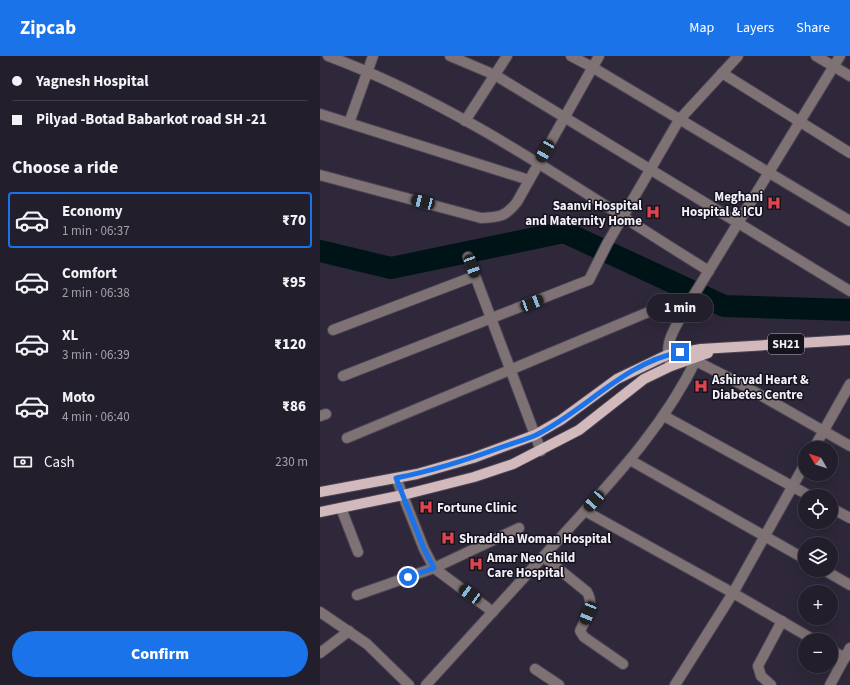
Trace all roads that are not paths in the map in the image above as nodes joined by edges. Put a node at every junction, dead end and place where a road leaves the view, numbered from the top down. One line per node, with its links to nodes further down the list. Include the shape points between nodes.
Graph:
1 (328, 56): 12 (street)
2 (374, 56): 12 (street)
3 (450, 56): 14 (street)
4 (507, 56): 14 (street)
5 (571, 56): 11 (street)
6 (599, 56): 11 (street)
7 (738, 56): 13 (street)
8 (816, 56): 10 (street)
9 (840, 56): 10 (street)
10 (834, 66): 15 (street); 20 (street)
11 (592, 67): 17 (street); 18 (street)
12 (368, 71): 19 (street); 21 (street)
13 (722, 73): 18 (street); 20 (street)
14 (495, 75): 17 (street); 19 (street)
15 (850, 76)
16 (320, 114): 21 (street)
17 (564, 118): 23 (street); 24 (street)
18 (679, 120): 24 (street); 25 (street)
19 (465, 121): 23 (street)
20 (800, 121): 22 (street); 25 (street)
21 (349, 123): 27 (street)
22 (850, 152)
23 (539, 163): 27 (street); 28 (street)
24 (651, 169): 28 (street); 30 (street)
25 (769, 172): 29 (street); 30 (street)
26 (320, 174): 27 (street, via 481,218 508,213)
27 (529, 180)
28 (622, 218): 32 (street); 36 (street, via 587,282)
29 (850, 221)
30 (739, 222): 32 (street); 34 (street)
31 (468, 257): 33 (street)
32 (709, 271): 40 (street, via 683,313 668,344)
33 (475, 276): 36 (street); 37 (street)
34 (850, 291)
35 (663, 306): 43 (street)
36 (492, 319): 43 (street); 44 (street)
37 (333, 330)
38 (850, 340): 39 (main road, SH21)
39 (722, 349): 40 (main road, SH21); 41 (main road, SH21)
40 (667, 354): 42 (street); 48 (main road, SH21, via 616,379)
41 (697, 359): 42 (main road, SH21); 46 (street); 47 (street)
42 (671, 366): 52 (main road, SH21, via 644,380 579,430)
43 (510, 369): 48 (street); 49 (street)
44 (343, 376)
45 (850, 384): 47 (street)
46 (664, 416): 53 (street); 56 (street)
47 (823, 431): 50 (street); 51 (street)
48 (535, 435): 52 (street); 55 (main road, SH21, via 472,458)
49 (347, 438)
50 (818, 441)
51 (850, 446)
52 (541, 451): 59 (main road, SH21, via 474,477)
53 (630, 460): 61 (street); 66 (street)
54 (798, 476): 56 (street)
55 (396, 478): 58 (main road, SH21); 59 (street)
56 (792, 486): 57 (street); 66 (street)
57 (798, 489)
58 (320, 492)
59 (403, 495): 60 (main road, SH21); 70 (street)
60 (341, 508): 62 (main road, SH21); 67 (street)
61 (585, 511): 69 (street); 73 (street)
62 (320, 512)
63 (838, 512): 64 (street)
64 (850, 518)
65 (519, 528): 70 (street)
66 (764, 536): 68 (street); 73 (street)
67 (358, 552)
68 (798, 555)
69 (544, 556): 76 (street); 84 (street, via 587,592 590,598 591,605 580,631 584,637)
70 (434, 568): 74 (street); 76 (street)
71 (836, 577): 72 (street)
72 (850, 585)
73 (733, 593): 77 (street); 89 (street)
74 (357, 595)
75 (320, 612): 78 (street)
76 (493, 612): 87 (street)
77 (782, 622): 79 (street); 90 (street, via 758,666 761,676)
78 (349, 631): 81 (street); 86 (street, via 367,644)
79 (802, 633)
80 (850, 648): 83 (street)
81 (320, 653)
82 (838, 654): 83 (street)
83 (844, 658): 91 (street)
84 (624, 664)
85 (535, 670): 88 (street)
86 (409, 685)
87 (426, 685)
88 (559, 685)
89 (675, 685)
90 (771, 685)
91 (830, 685)

